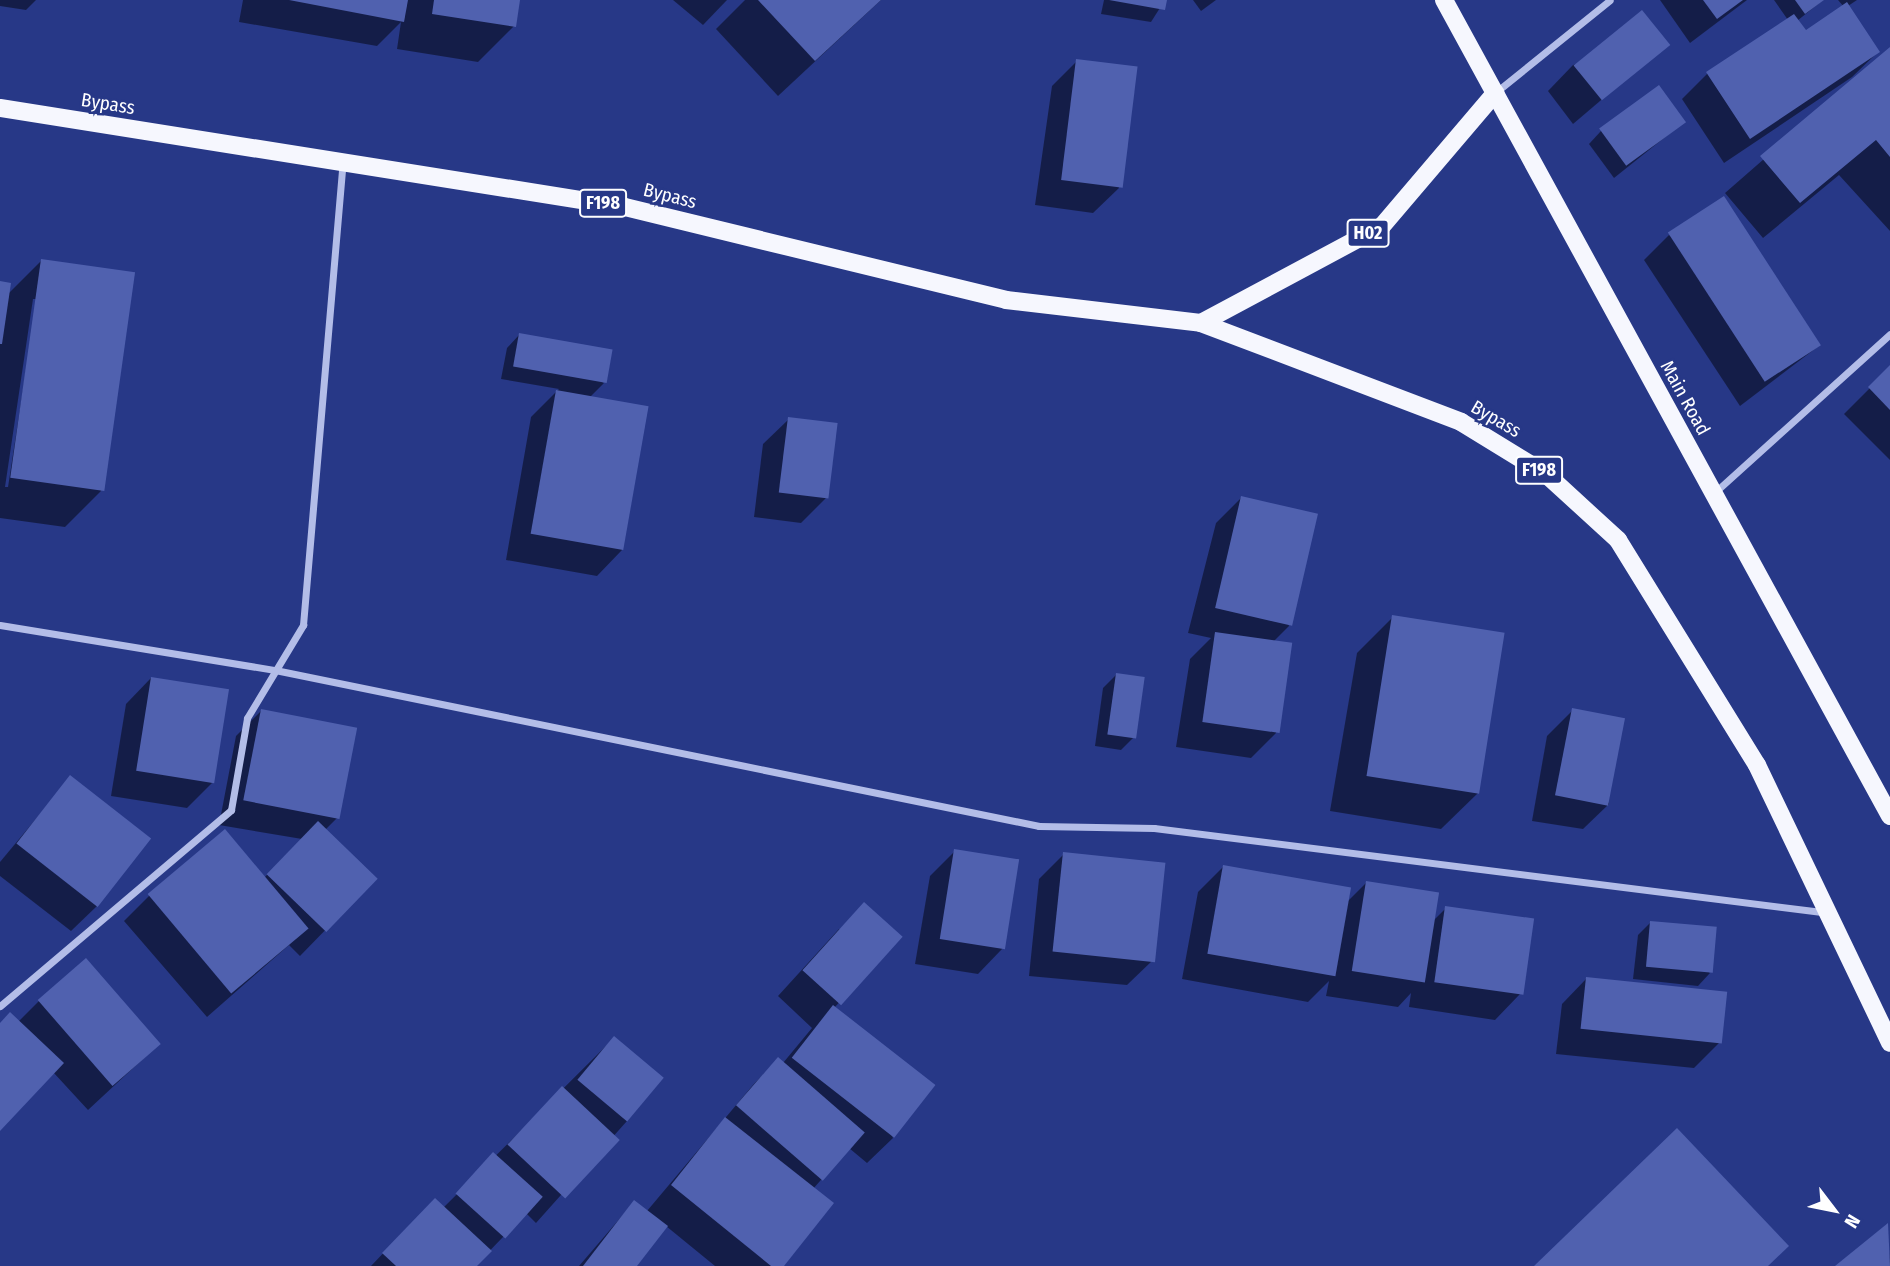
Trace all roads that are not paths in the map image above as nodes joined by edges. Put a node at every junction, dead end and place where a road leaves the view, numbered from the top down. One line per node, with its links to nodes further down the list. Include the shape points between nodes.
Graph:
1 (1444, 0): 3 (main road, Main Road)
2 (1610, 0): 3 (street)
3 (1494, 93): 6 (main road, H02, via 1382,226); 8 (main road, Main Road)
4 (0, 108): 5 (main road, Bypass / F198)
5 (344, 163): 6 (main road, Bypass / F198, via 625,207 1006,300); 10 (street, via 303,625)
6 (1201, 323): 12 (main road, Bypass / F198, via 1461,422 1546,474 1618,540 1757,765)
7 (1890, 334): 8 (street)
8 (1714, 494): 11 (main road, Main Road)
9 (0, 625): 10 (street)
10 (275, 670): 12 (street, via 1039,826 1154,828); 13 (street, via 247,718 231,810)
11 (1890, 816)
12 (1822, 912): 14 (main road)
13 (0, 1006)
14 (1890, 1043)

